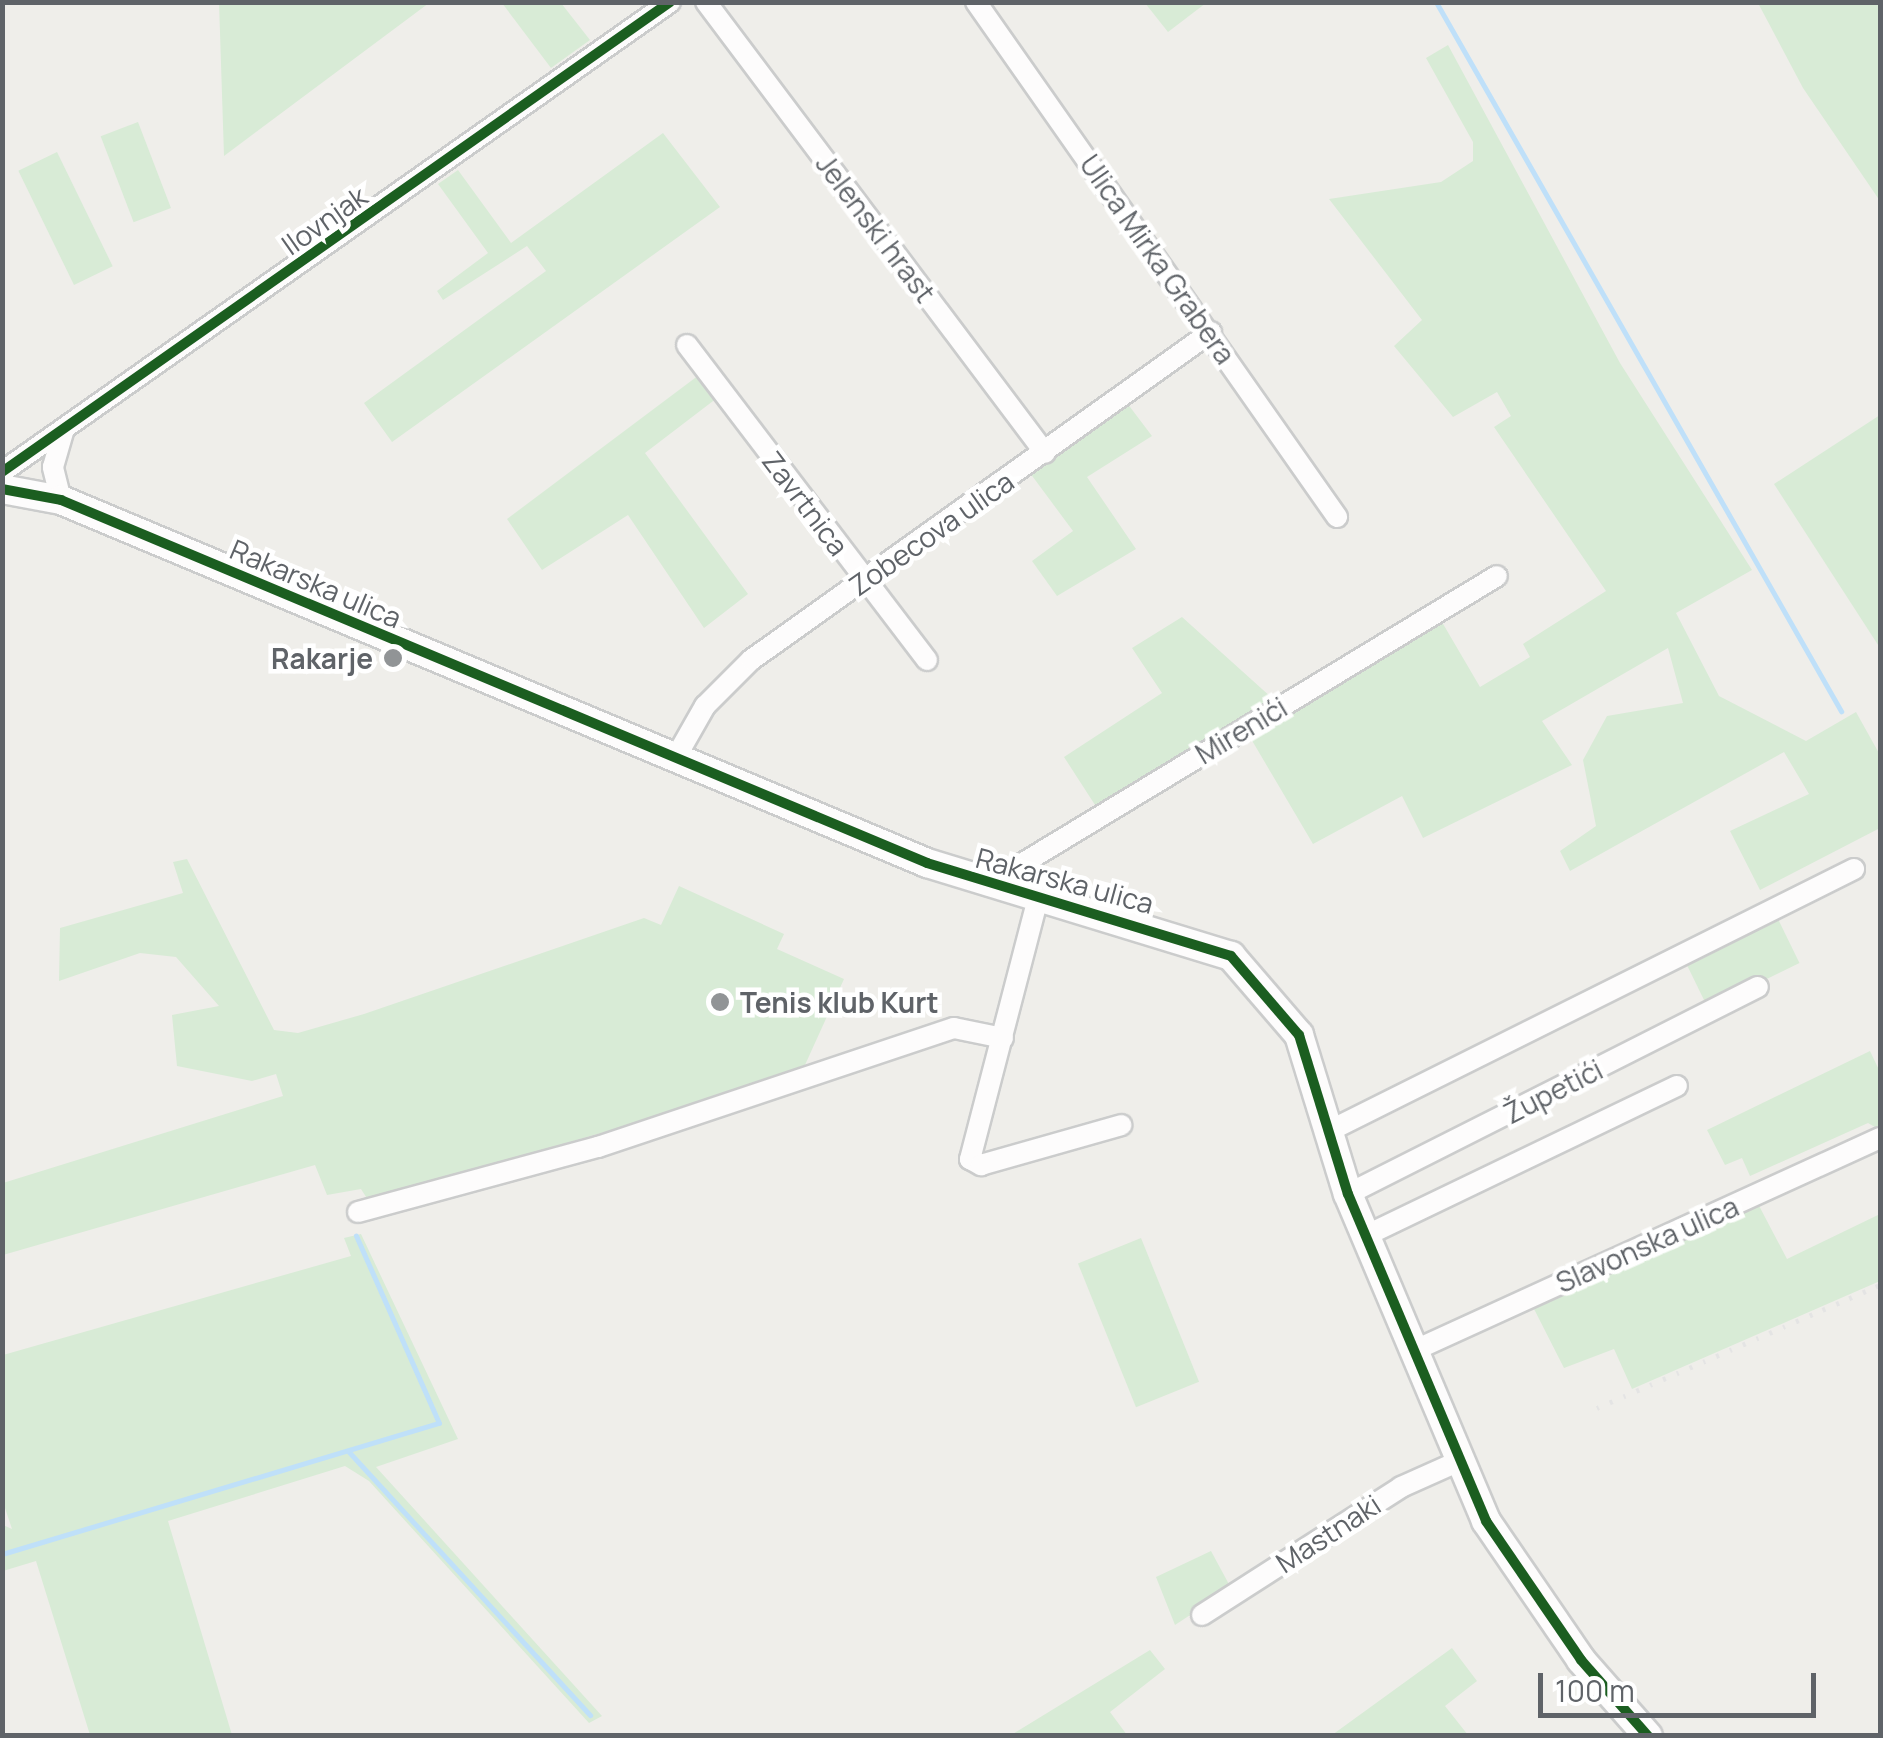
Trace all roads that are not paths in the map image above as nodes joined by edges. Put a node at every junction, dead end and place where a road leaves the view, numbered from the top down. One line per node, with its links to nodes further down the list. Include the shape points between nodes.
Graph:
1 (670, 2): 6 (street, Ilovnjak)
2 (706, 2): 7 (street, Jelenski hrast)
3 (976, 2): 4 (street, Ulica Mirka Grabera)
4 (1211, 332): 7 (street, Zobecova ulica); 10 (street, Ulica Mirka Grabera)
5 (686, 345): 12 (street, Zavrtnica)
6 (63, 432): 8 (street, Ilovnjak); 9 (street, via 53,467)
7 (1045, 453): 12 (street, Zobecova ulica)
8 (4, 472): 9 (main road, Rakarska ulica)
9 (62, 500): 14 (main road, Rakarska ulica)
10 (1337, 517)
11 (1497, 576): 16 (street, Mirenići)
12 (865, 581): 13 (street, Zavrtnica); 14 (street, Zobecova ulica, via 736,672)
13 (927, 660)
14 (676, 757): 16 (main road, Rakarska ulica)
15 (1854, 869): 22 (street)
16 (987, 885): 17 (main road, Rakarska ulica)
17 (1037, 902): 19 (street); 22 (main road, Rakarska ulica, via 1168,930 1231,956 1298,1035)
18 (1758, 987): 24 (street, Župetići)
19 (1003, 1038): 21 (street, via 974,1165); 25 (street, via 954,1028 598,1147)
20 (1677, 1086): 26 (street)
21 (1121, 1125)
22 (1327, 1132): 24 (main road, Rakarska ulica)
23 (1880, 1138): 27 (street, Slavonska ulica)
24 (1348, 1194): 26 (main road, Rakarska ulica)
25 (358, 1212)
26 (1365, 1236): 27 (main road, Rakarska ulica)
27 (1413, 1351): 28 (main road, Rakarska ulica)
28 (1459, 1461): 29 (street, Mastnaki, via 1401,1487); 30 (main road, Rakarska ulica, via 1504,1553)
29 (1202, 1615)
30 (1648, 1736)

